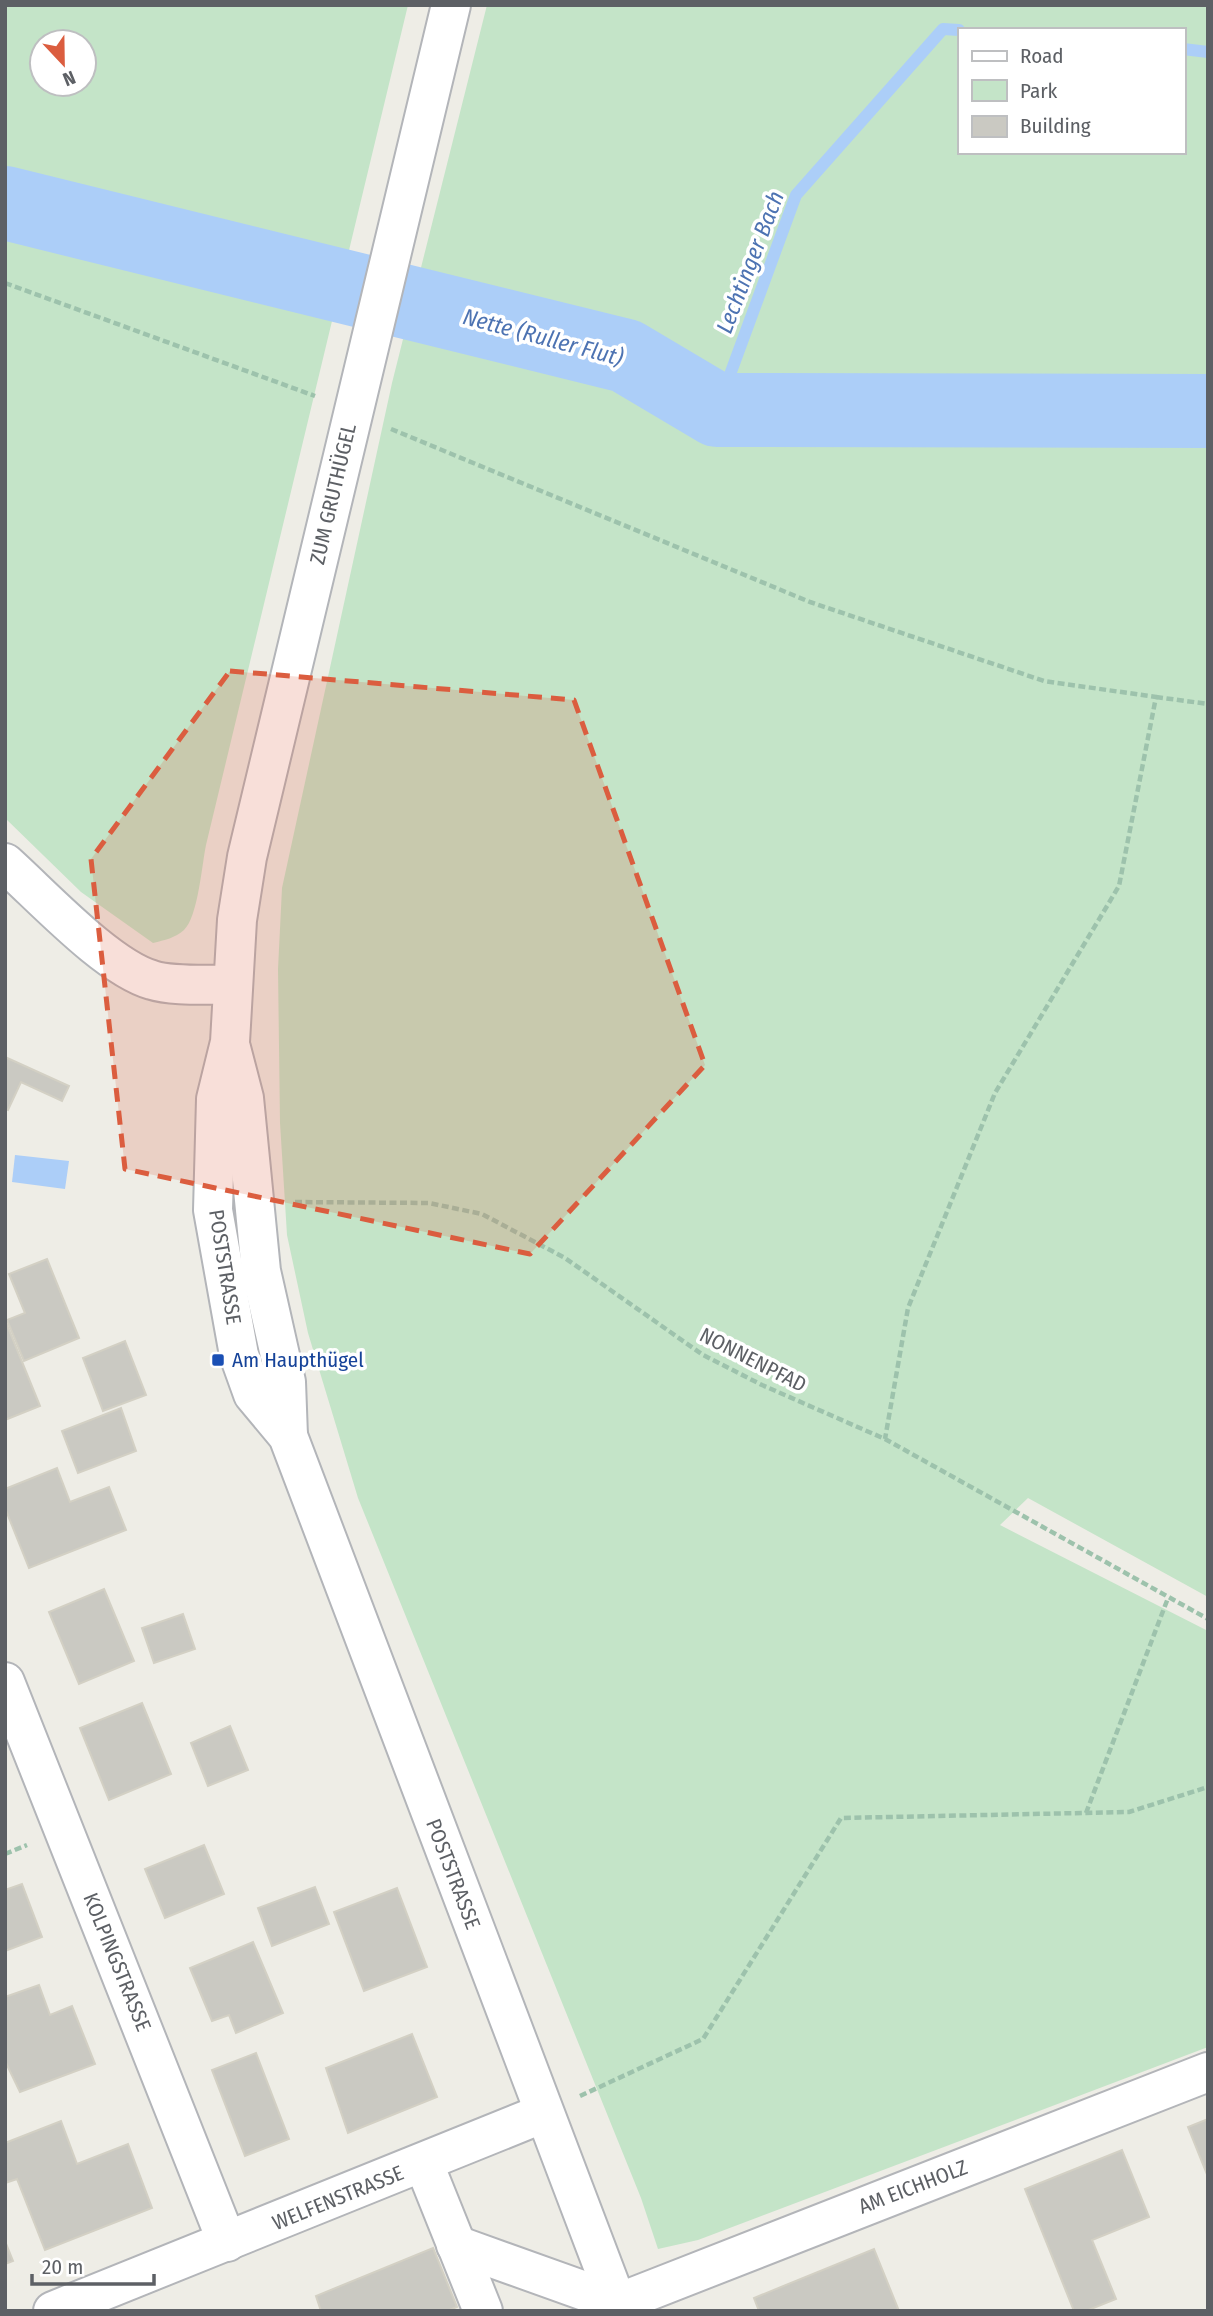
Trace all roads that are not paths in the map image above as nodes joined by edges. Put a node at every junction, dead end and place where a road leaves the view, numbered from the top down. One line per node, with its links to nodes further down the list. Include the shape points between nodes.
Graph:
1 (451, 5): 3 (street, ZUM GRUTHÜGEL, via 247,857)
2 (5, 863): 3 (street, via 128,969 153,981)
3 (233, 985): 6 (street, POSTSTRASSE, via 230,1042 216,1099 214,1210 239,1354 253,1394 288,1436)
4 (5, 1682): 8 (street, KOLPINGSTRASSE)
5 (1208, 2072): 10 (street, AM EICHHOLZ)
6 (544, 2113): 7 (street, WELFENSTRASSE); 10 (street, POSTSTRASSE)
7 (424, 2164): 8 (street, WELFENSTRASSE); 9 (street)
8 (227, 2242): 11 (street, WELFENSTRASSE)
9 (456, 2245): 10 (street); 12 (street)
10 (619, 2307)
11 (53, 2311)
12 (483, 2311)

